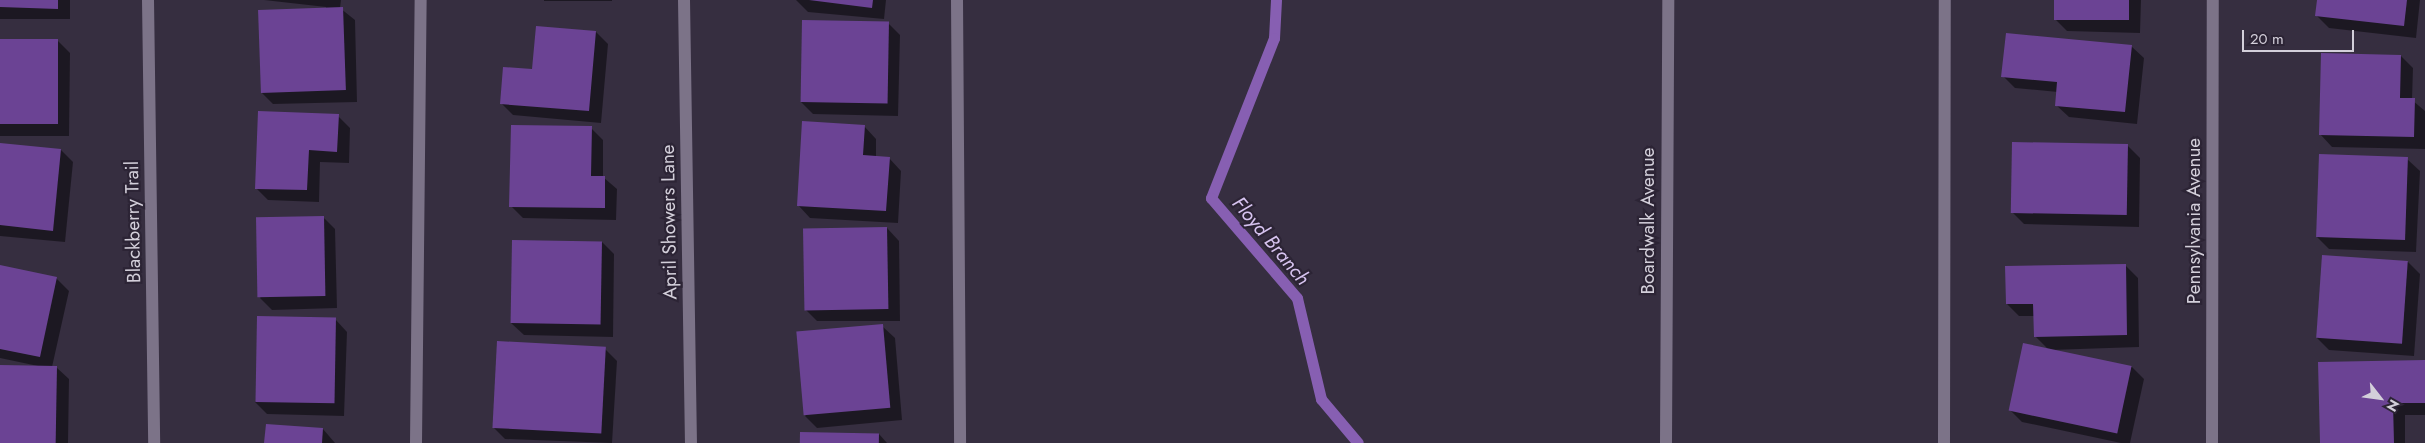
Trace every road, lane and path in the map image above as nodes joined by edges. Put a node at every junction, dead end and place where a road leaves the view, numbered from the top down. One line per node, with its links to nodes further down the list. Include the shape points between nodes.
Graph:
1 (148, 0): 8 (street, Blackberry Trail)
2 (421, 0): 9 (street)
3 (684, 0): 10 (street, April Showers Lane)
4 (957, 0): 11 (street)
5 (1668, 0): 12 (street, Boardwalk Avenue)
6 (1945, 0): 13 (street)
7 (2213, 0): 14 (street, Pennsylvania Avenue)
8 (154, 443)
9 (416, 443)
10 (691, 443)
11 (960, 443)
12 (1666, 443)
13 (1944, 443)
14 (2212, 443)

